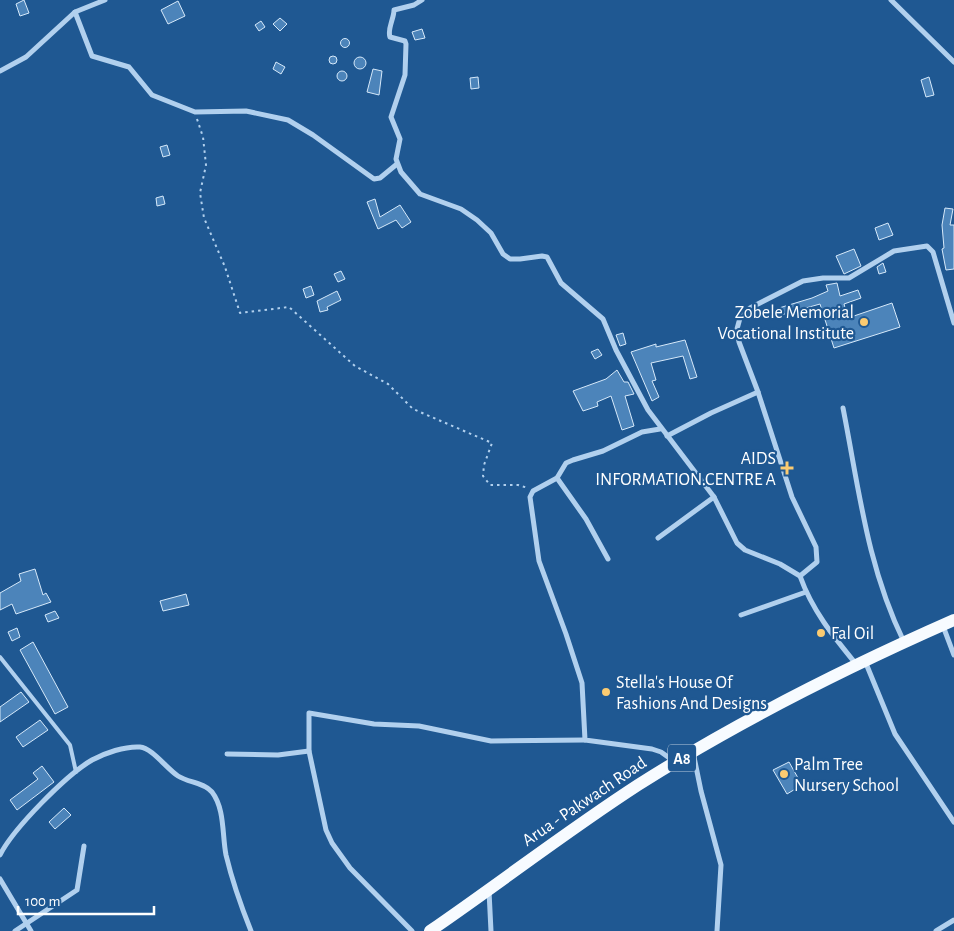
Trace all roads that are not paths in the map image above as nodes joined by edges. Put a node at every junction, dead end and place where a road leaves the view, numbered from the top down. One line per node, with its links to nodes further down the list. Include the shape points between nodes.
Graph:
1 (104, 0): 4 (street)
2 (422, 0): 7 (street, via 394,10 388,33 390,38 406,44 405,75 391,117 400,139)
3 (891, 0): 5 (street)
4 (75, 12): 6 (street, via 26,57); 7 (street, via 92,56 130,67 152,95 195,112 246,111 288,120 313,134 374,179)
5 (954, 62)
6 (0, 70)
7 (397, 164): 11 (street, via 420,194 461,209 483,225 502,254 510,259 547,257 561,283 604,319 616,350)
8 (954, 323): 9 (street, via 933,252 927,246 894,251 849,278 803,281 750,308 740,318 737,329 739,342)
9 (758, 392): 12 (street); 17 (street, via 792,497 816,547 817,562)
10 (843, 408): 21 (street, via 865,532 889,610)
11 (660, 429): 12 (street); 13 (street, via 642,432 603,451 573,460 566,464)
12 (667, 436): 14 (street)
13 (557, 478): 16 (street, via 586,519); 25 (street, via 532,491 530,497 539,561 582,684)
14 (714, 497): 15 (street); 17 (street, via 741,547)
15 (658, 538)
16 (608, 559)
17 (800, 576): 18 (street)
18 (806, 592): 19 (street); 24 (street, via 827,628)
19 (741, 615)
20 (948, 623): 21 (main road, Arua - Pakwach Road / A8); 22 (street)
21 (905, 642): 24 (main road, Arua - Pakwach Road / A8)
22 (954, 655)
23 (0, 657): 30 (lane, via 70,745)
24 (861, 662): 27 (main road, Arua - Pakwach Road / A8, via 754,716); 31 (street, via 895,734)
25 (585, 740): 26 (street, via 491,741 419,726 374,724 313,712 308,715); 29 (street, via 652,749)
26 (309, 751): 28 (street, via 278,755); 41 (street, via 326,830 332,843 350,868)
27 (693, 752): 29 (main road, Arua - Pakwach Road / A8); 44 (street, via 721,865)
28 (227, 754)
29 (675, 762): 35 (main road, Arua - Pakwach Road / A8, via 544,848)
30 (76, 772): 33 (street, via 7,842); 40 (street, via 100,757 140,747 149,749 182,779 199,783 211,791 220,806 226,855)
31 (954, 822)
32 (84, 846): 37 (street, via 77,890)
33 (0, 855)
34 (0, 879): 37 (street)
35 (489, 890): 42 (main road, Arua - Pakwach Road / A8); 43 (street)
36 (954, 920): 45 (street)
37 (27, 923): 38 (street); 39 (street)
38 (15, 931)
39 (31, 931)
40 (250, 931)
41 (412, 931)
42 (430, 931)
43 (491, 931)
44 (717, 931)
45 (936, 931)

